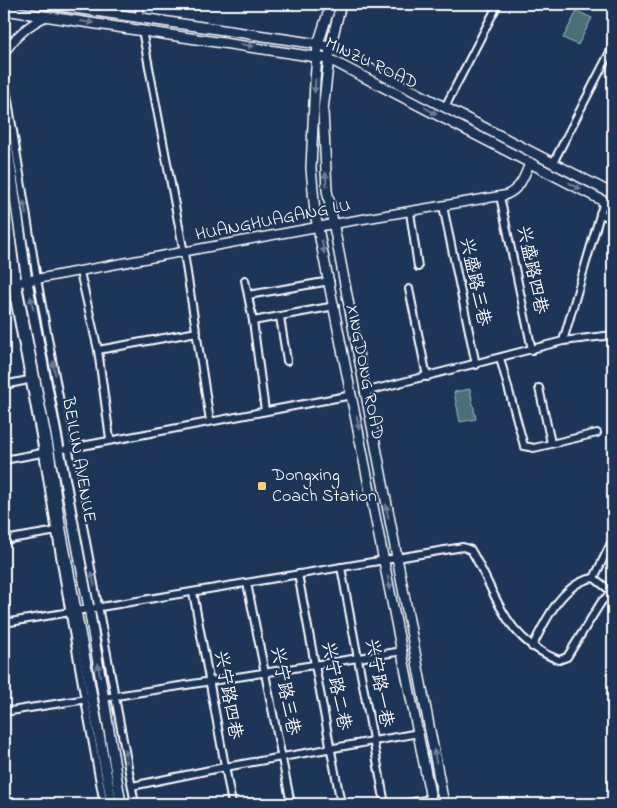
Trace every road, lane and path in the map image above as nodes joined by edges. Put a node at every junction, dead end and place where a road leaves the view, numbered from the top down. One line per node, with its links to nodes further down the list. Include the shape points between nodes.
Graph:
1 (49, 4): 8 (main road, MINZU ROAD)
2 (140, 4): 8 (street)
3 (330, 4): 10 (main road, XINGDONG ROAD)
4 (341, 4): 12 (main road, XINGDONG ROAD)
5 (498, 4): 17 (street)
6 (4, 10): 7 (main road, MINZU ROAD)
7 (47, 16): 9 (main road, MINZU ROAD, one-way to 9); 13 (street, via 31,24)
8 (139, 17): 10 (main road, MINZU ROAD)
9 (142, 30): 14 (main road, MINZU ROAD, one-way to 14); 33 (street)
10 (318, 44): 12 (main road, MINZU ROAD); 14 (main road, XINGDONG ROAD)
11 (613, 46): 20 (street)
12 (330, 48): 15 (main road, XINGDONG ROAD); 17 (main road, MINZU ROAD)
13 (4, 53)
14 (317, 55): 15 (main road, MINZU ROAD); 31 (main road, XINGDONG ROAD, one-way to 31, via 311,168)
15 (329, 58): 19 (main road, MINZU ROAD, one-way to 19); 30 (main road, XINGDONG ROAD, one-way to 15, via 323,111)
16 (4, 76): 36 (street, one-way to 16)
17 (444, 107): 20 (main road, MINZU ROAD)
18 (4, 122): 38 (main road, BEILUN AVENUE)
19 (530, 162): 23 (street, HUANGHUAGANG LU, via 516,190); 24 (main road, MINZU ROAD, one-way to 24)
20 (553, 163): 22 (main road, MINZU ROAD)
21 (4, 192): 40 (main road, BEILUN AVENUE)
22 (613, 194)
23 (500, 196): 25 (street, HUANGHUAGANG LU); 50 (street, 兴盛路四巷)
24 (604, 201): 26 (main road, MINZU ROAD); 28 (street)
25 (443, 206): 27 (street, HUANGHUAGANG LU); 53 (street, 兴盛路三巷)
26 (613, 206)
27 (410, 212): 30 (street, HUANGHUAGANG LU); 34 (street)
28 (600, 213): 29 (street); 48 (street)
29 (613, 220)
30 (332, 224): 31 (street, HUANGHUAGANG LU); 58 (main road, XINGDONG ROAD)
31 (319, 227): 33 (street, HUANGHUAGANG LU); 39 (main road, XINGDONG ROAD, one-way to 39)
32 (4, 237): 40 (street)
33 (184, 253): 35 (street, HUANGHUAGANG LU); 46 (street)
34 (418, 267)
35 (80, 272): 36 (street, HUANGHUAGANG LU); 49 (street)
36 (37, 279): 38 (street, HUANGHUAGANG LU); 65 (street, one-way to 36)
37 (245, 280): 42 (street)
38 (28, 281): 40 (street, HUANGHUAGANG LU); 65 (main road, BEILUN AVENUE, one-way to 38)
39 (330, 281): 42 (street); 43 (main road, XINGDONG ROAD)
40 (10, 284): 55 (main road, BEILUN AVENUE)
41 (409, 289): 54 (street)
42 (248, 295): 45 (street)
43 (335, 306): 44 (street); 59 (main road, XINGDONG ROAD)
44 (280, 317): 45 (street); 52 (street)
45 (253, 321): 60 (street)
46 (197, 332): 49 (street); 61 (street)
47 (613, 333): 48 (street)
48 (563, 342): 50 (street)
49 (98, 350): 63 (street)
50 (532, 350): 51 (street)
51 (500, 358): 53 (street); 64 (street, via 521,442 527,448)
52 (287, 361)
53 (476, 364): 54 (street)
54 (427, 377): 58 (street)
55 (32, 380): 56 (street); 66 (main road, BEILUN AVENUE)
56 (4, 385)
57 (539, 388): 64 (street)
58 (364, 392): 71 (main road, XINGDONG ROAD, one-way to 58)
59 (352, 395): 60 (street); 72 (main road, XINGDONG ROAD, one-way to 72)
60 (265, 411): 61 (street)
61 (210, 421): 63 (street)
62 (597, 433): 64 (street)
63 (110, 439): 65 (street)
64 (551, 443)
65 (65, 449): 79 (main road, BEILUN AVENUE, one-way to 65)
66 (46, 453): 67 (street); 68 (main road, BEILUN AVENUE)
67 (4, 460)
68 (58, 531): 70 (street); 80 (main road, BEILUN AVENUE)
69 (613, 539): 75 (street)
70 (4, 540)
71 (396, 558): 72 (street); 82 (street, via 468,548 508,622); 108 (main road, XINGDONG ROAD, one-way to 71)
72 (385, 560): 73 (street); 83 (main road, XINGDONG ROAD, one-way to 83)
73 (341, 567): 74 (street); 84 (street, 兴宁路一巷)
74 (298, 574): 76 (street); 85 (street, 兴宁路二巷)
75 (594, 578): 78 (street); 82 (street, via 562,597)
76 (247, 583): 77 (street); 86 (street, 兴宁路三巷)
77 (193, 592): 79 (street); 87 (street, 兴宁路四巷)
78 (613, 592): 82 (street, via 602,601 564,659 559,660)
79 (94, 607): 80 (street); 88 (street); 89 (main road, BEILUN AVENUE, one-way to 79)
80 (73, 612): 81 (street); 90 (main road, BEILUN AVENUE)
81 (4, 623)
82 (532, 647)
83 (403, 651): 84 (street); 92 (main road, XINGDONG ROAD)
84 (358, 658): 85 (street); 93 (street, 兴宁路一巷)
85 (315, 664): 86 (street); 94 (street, 兴宁路二巷)
86 (265, 672): 87 (street); 95 (street, 兴宁路三巷)
87 (209, 680): 88 (street); 96 (street, 兴宁路四巷)
88 (115, 696): 89 (street); 97 (street, one-way to 88)
89 (103, 698): 101 (main road, BEILUN AVENUE)
90 (89, 699): 91 (street); 99 (street); 100 (main road, BEILUN AVENUE)
91 (4, 712)
92 (418, 733): 93 (street); 98 (main road, XINGDONG ROAD)
93 (373, 741): 94 (street); 106 (street, 兴宁路一巷)
94 (331, 748): 95 (street); 105 (street, 兴宁路二巷)
95 (282, 757): 96 (street); 104 (street, 兴宁路三巷)
96 (225, 767): 97 (street); 103 (street, 兴宁路四巷)
97 (132, 786): 102 (street)
98 (432, 801): 107 (street)
99 (104, 804)
100 (112, 804)
101 (121, 804)
102 (135, 804)
103 (232, 804)
104 (291, 804)
105 (342, 804)
106 (385, 804)
107 (402, 804)
108 (444, 804)

